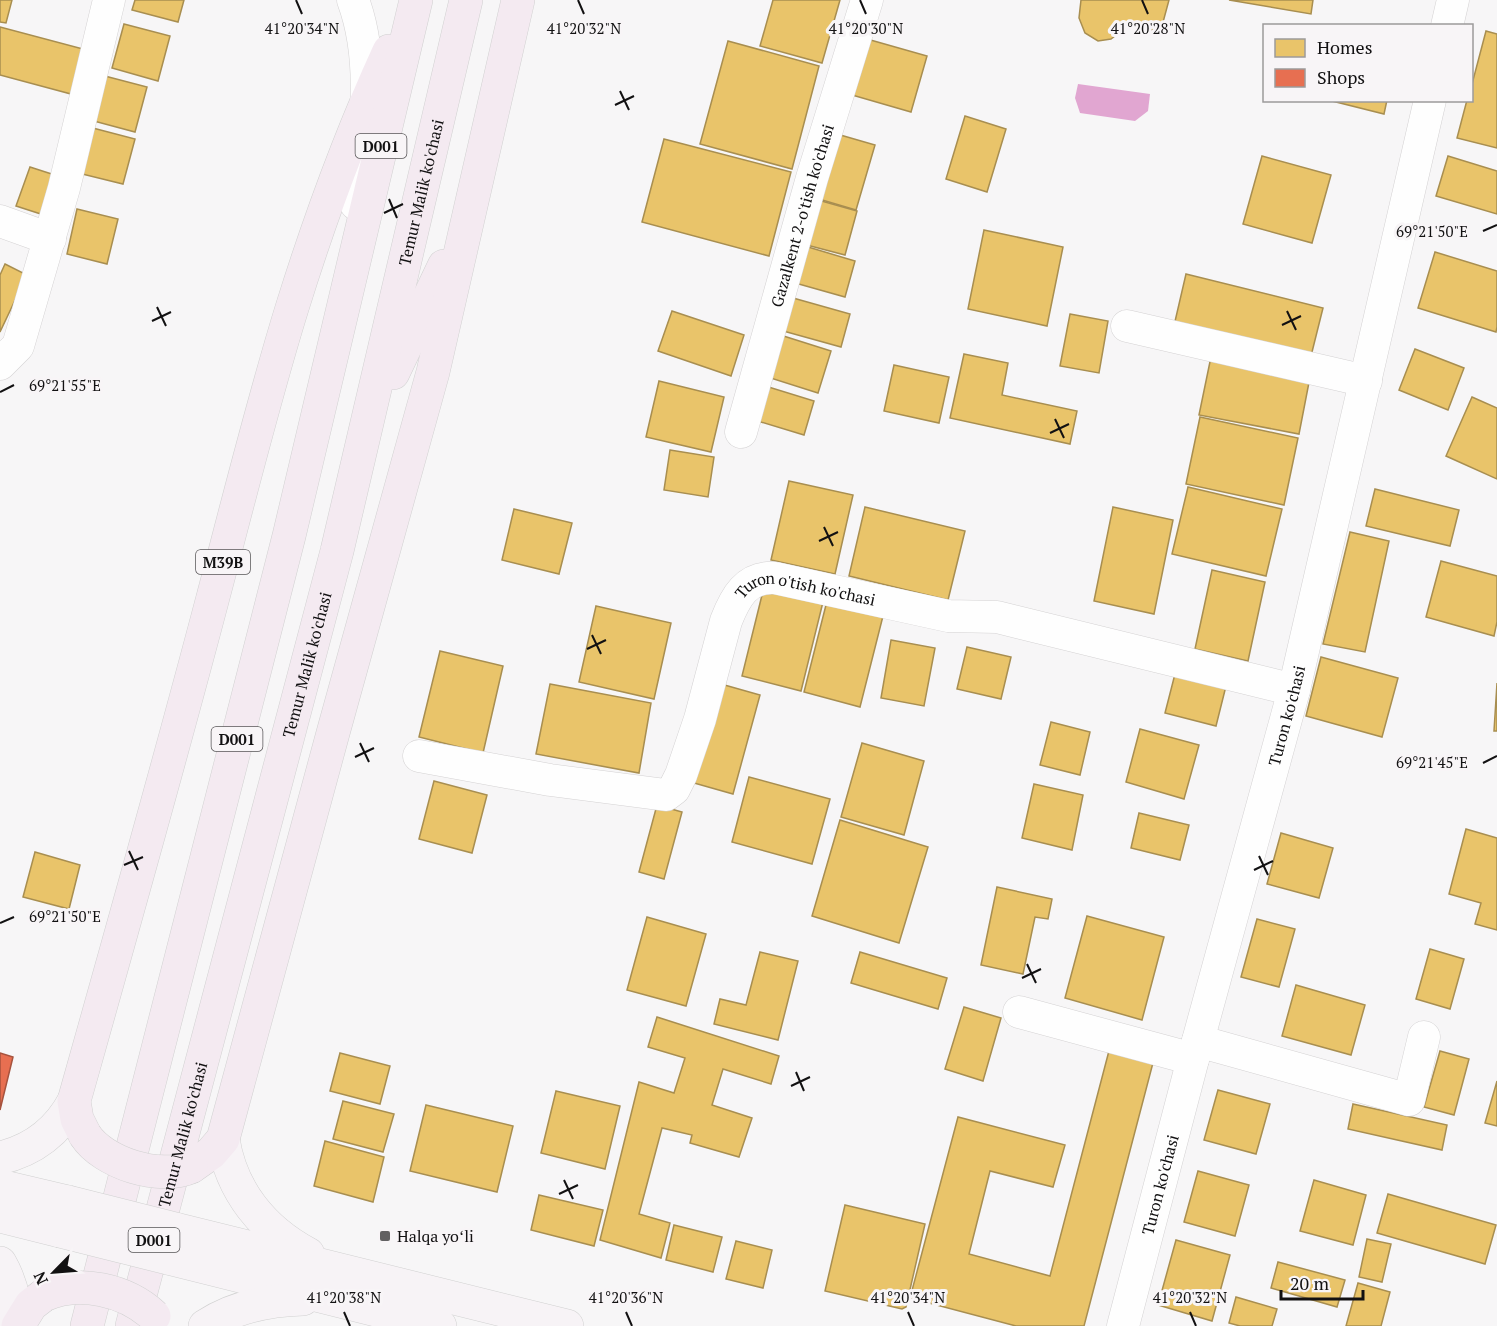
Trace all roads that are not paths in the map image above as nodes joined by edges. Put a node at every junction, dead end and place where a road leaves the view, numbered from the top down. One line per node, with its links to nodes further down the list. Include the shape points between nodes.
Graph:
1 (109, 0): 13 (street)
2 (353, 0): 9 (street, via 366,57)
3 (414, 0): 9 (highway, M39B); 14 (highway, D001)
4 (466, 0): 18 (highway, Temur Malik ko'chasi / D001)
5 (518, 0): 11 (highway)
6 (867, 0): 19 (street, Gazalkent 2-o'tish ko'chasi)
7 (1453, 0): 8 (street)
8 (1447, 24)
9 (366, 102): 14 (street); 25 (highway, M39B, via 292,309)
10 (1430, 102): 17 (street, Turon ko'chasi)
11 (470, 211): 18 (highway); 26 (highway, via 434,372)
12 (0, 221): 13 (street)
13 (50, 238): 16 (street, via 18,346)
14 (346, 293): 35 (highway, D001, via 289,536)
15 (1127, 326): 17 (street)
16 (0, 364)
17 (1366, 381): 20 (street, Turon ko'chasi)
18 (365, 432): 33 (highway, Temur Malik ko'chasi / D001)
19 (741, 432)
20 (1294, 690): 21 (street, Turon o'tish ko'chasi, via 997,617 948,616 767,577 746,587 731,608 681,776 666,795 550,780); 24 (street, Turon ko'chasi)
21 (419, 756)
22 (1019, 1012): 24 (street)
23 (1424, 1037): 24 (street, via 1409,1100)
24 (1195, 1050): 39 (street, Turon ko'chasi)
25 (74, 1101): 26 (highway, bridge, via 77,1119 92,1145 138,1168 186,1169 211,1153); 27 (main road, M39B, via 57,1127 41,1141)
26 (222, 1139): 32 (main road, via 236,1182 259,1218)
27 (0, 1158)
28 (0, 1186): 30 (main road)
29 (0, 1216): 30 (main road)
30 (64, 1216): 32 (main road, bridge)
31 (0, 1263): 34 (main road, via 11,1289)
32 (337, 1285): 36 (main road, via 298,1300 232,1312); 37 (main road); 38 (main road)
33 (149, 1323): 34 (highway, bridge, via 136,1302 108,1292 66,1288 44,1295 31,1305)
34 (17, 1326)
35 (87, 1326)
36 (205, 1326)
37 (440, 1326)
38 (567, 1326)
39 (1123, 1326)

